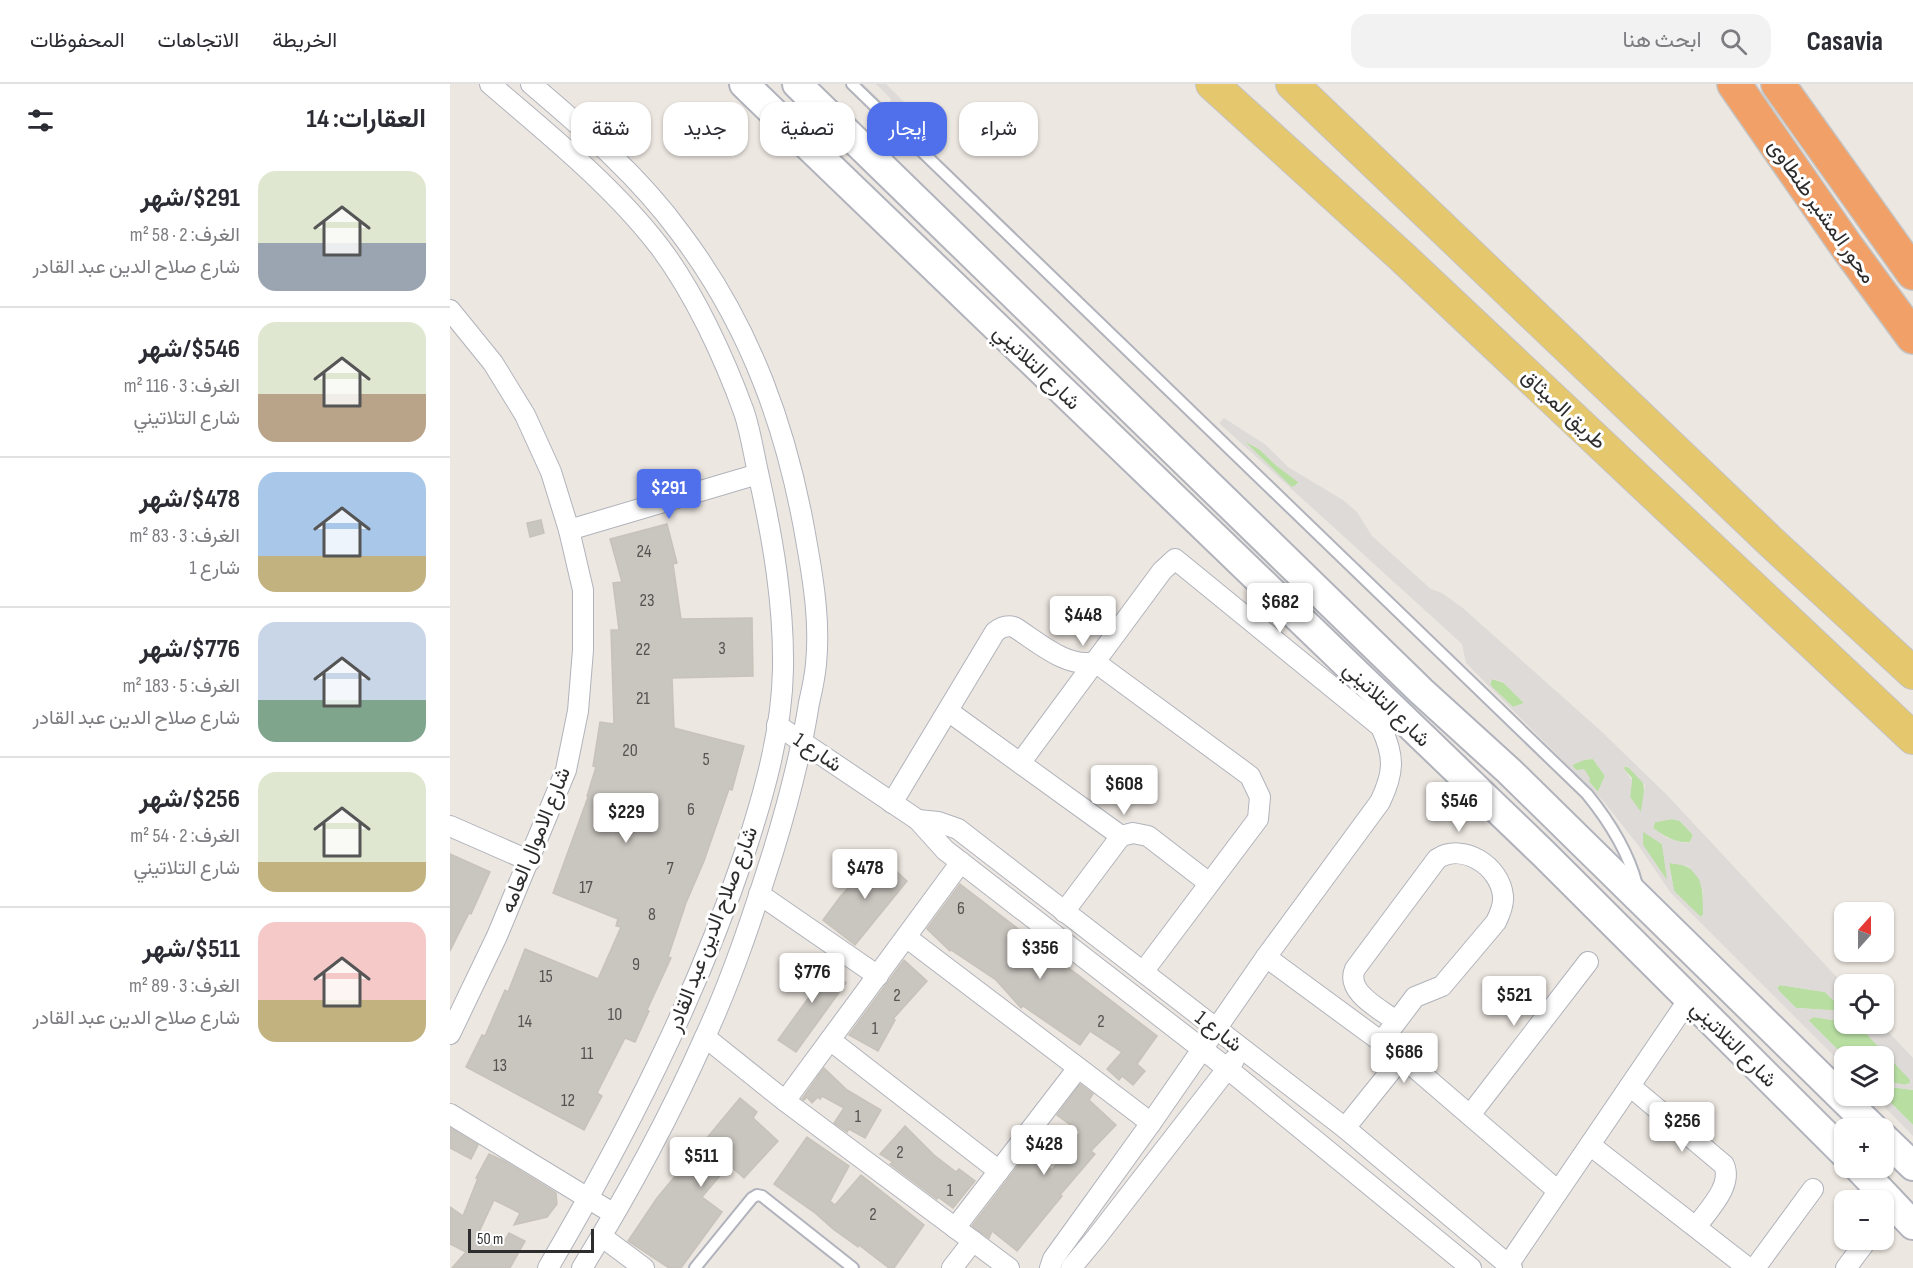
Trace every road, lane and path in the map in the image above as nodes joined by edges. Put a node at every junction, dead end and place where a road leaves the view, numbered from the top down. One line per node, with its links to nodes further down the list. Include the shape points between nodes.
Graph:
1 (490, 84): 13 (street, شارع صلاح الدين عبد القادر, via 575,158 659,246 695,304 722,360 745,415)
2 (531, 84): 22 (street, شارع صلاح الدين عبد القادر, via 593,137 681,233 717,287 774,405 792,468 816,595 816,664)
3 (744, 84): 39 (main road, شارع التلاتيني, via 1544,854)
4 (797, 84): 32 (main road, شارع التلاتيني)
5 (852, 84): 32 (lane, via 1587,794 1621,844)
6 (1292, 84): 15 (main road)
7 (1734, 84): 12 (highway, محور المشير طنطاوى)
8 (1778, 84): 10 (highway, محور المشير طنطاوى)
9 (1216, 85): 16 (main road, طريق الميثاق)
10 (1913, 273)
11 (450, 310): 14 (street, شارع الاموال العامه, via 493,363 525,415 551,472)
12 (1913, 337)
13 (759, 474): 14 (street); 20 (street, شارع صلاح الدين عبد القادر, via 780,600 783,670)
14 (569, 530): 28 (street, شارع الاموال العامه, via 583,590 578,711 566,770)
15 (1771, 542): 16 (main road); 18 (main road)
16 (1740, 575): 21 (main road, طريق الميثاق)
17 (1095, 662): 19 (street, via 1085,664 1063,658 1014,627 1004,627 995,632); 23 (street); 30 (street, via 1250,776 1256,786 1260,797 1258,819); 35 (street, via 1175,559 1381,727 1392,765 1389,784 1380,802)
18 (1913, 673)
19 (948, 711): 23 (street); 24 (street)
20 (777, 725): 22 (street, شارع 1); 66 (street, شارع صلاح الدين عبد القادر, via 757,813 708,950 640,1102)
21 (1913, 738)
22 (803, 742): 24 (street, شارع 1); 31 (street, شارع صلاح الدين عبد القادر)
23 (1021, 762): 27 (street)
24 (892, 802): 25 (street, شارع 1)
25 (918, 820): 29 (street, شارع 1); 33 (street, شارع 1, via 958,829)
26 (450, 826): 28 (street)
27 (1120, 837): 30 (street, via 1133,833 1148,836); 33 (street)
28 (530, 861): 42 (street, شارع الاموال العامه)
29 (961, 862): 34 (street); 46 (street, شارع 1)
30 (1209, 883): 37 (street)
31 (759, 894): 38 (street); 43 (street, شارع صلاح الدين عبد القادر)
32 (1641, 900): 55 (main road, شارع التلاتيني)
33 (1064, 912): 37 (street, شارع 1)
34 (906, 937): 38 (street); 49 (street)
35 (1266, 957): 41 (street); 45 (street)
36 (1588, 962): 54 (street)
37 (1143, 972): 41 (street, شارع 1)
38 (878, 976): 44 (street)
39 (1689, 999): 51 (street); 58 (main road, شارع التلاتيني)
40 (1396, 1021): 40 (street, via 1415,997 1447,982 1500,914 1503,897 1498,880 1471,855 1457,851 1437,859 1353,974 1356,989); 45 (street)
41 (1216, 1029): 46 (street); 47 (street, شارع 1)
42 (450, 1034)
43 (705, 1037): 52 (street); 67 (street, شارع صلاح الدين عبد القادر)
44 (830, 1040): 52 (street); 62 (street)
45 (1381, 1042): 48 (street)
46 (1202, 1049): 50 (street, شارع 1); 56 (street)
47 (1242, 1049): 50 (street); 57 (street, شارع 1)
48 (1401, 1057): 54 (street); 57 (street)
49 (1078, 1068): 56 (street); 62 (street)
50 (1228, 1069): 83 (street); 84 (street, شارع 1)
51 (1630, 1086): 59 (street); 69 (street, via 1724,1165 1725,1185)
52 (785, 1101): 70 (street)
53 (450, 1114): 66 (street)
54 (1470, 1115): 65 (street)
55 (1863, 1118)
56 (1151, 1124): 82 (street)
57 (1345, 1128): 74 (street, شارع 1)
58 (1834, 1143)
59 (1590, 1145): 65 (street); 69 (street)
60 (1894, 1148): 61 (main road)
61 (1913, 1166)
62 (999, 1171): 70 (street)
63 (1868, 1178): 68 (main road)
64 (1813, 1189): 86 (street)
65 (1558, 1191): 74 (street)
66 (588, 1199): 67 (street); 75 (street, شارع صلاح الدين عبد القادر)
67 (614, 1214): 71 (street, شارع صلاح الدين عبد القادر)
68 (1913, 1225)
69 (1696, 1227): 85 (street)
70 (955, 1228): 72 (street)
71 (602, 1236): 76 (street, شارع صلاح الدين عبد القادر); 77 (street)
72 (973, 1241): 80 (street); 81 (street)
73 (1860, 1250): 87 (street)
74 (1509, 1267)
75 (548, 1268)
76 (582, 1268)
77 (644, 1268)
78 (695, 1268): 79 (lane, via 757,1195)
79 (854, 1268)
80 (952, 1268)
81 (1009, 1268)
82 (1050, 1268)
83 (1071, 1268)
84 (1471, 1268)
85 (1748, 1268)
86 (1755, 1268)
87 (1846, 1268)

